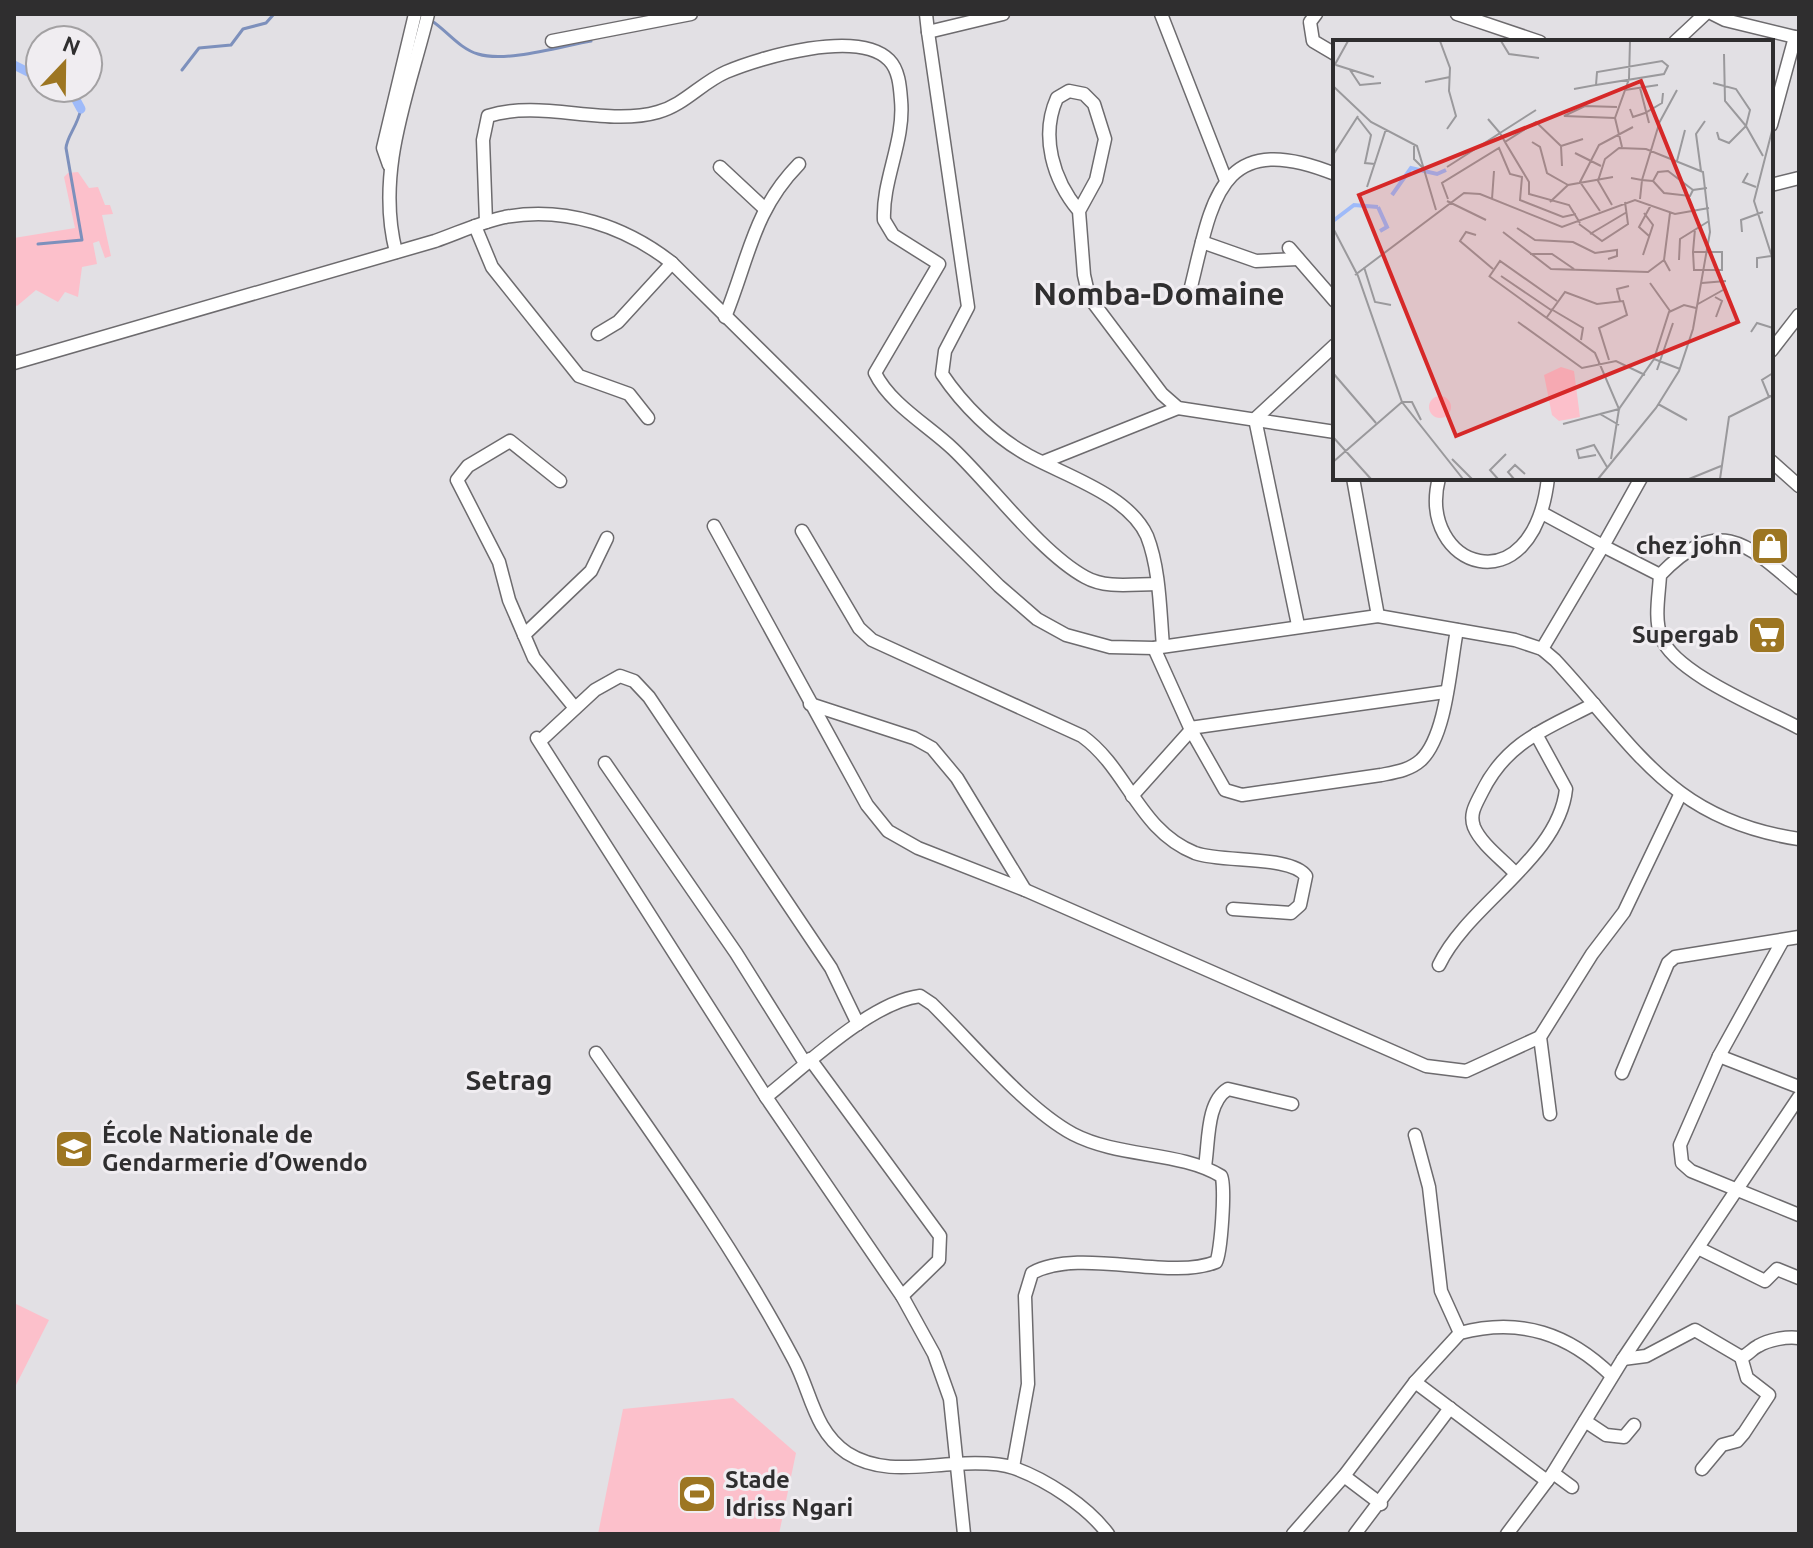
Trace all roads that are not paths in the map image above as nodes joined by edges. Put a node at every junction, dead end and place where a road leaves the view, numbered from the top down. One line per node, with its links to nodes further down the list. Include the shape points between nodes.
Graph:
1 (691, 14): 14 (street)
2 (926, 14): 10 (street)
3 (1003, 14): 10 (street)
4 (1161, 14): 20 (street)
5 (1316, 14): 15 (street, via 1310,22 1313,41)
6 (1457, 14): 12 (street)
7 (1705, 14): 13 (street)
8 (1713, 14): 11 (street)
9 (421, 17): 28 (street, via 390,168)
10 (928, 32): 43 (street, via 968,307 945,351 942,374 962,402)
11 (1797, 37): 16 (street)
12 (1534, 40)
13 (1677, 40)
14 (552, 41)
15 (1333, 53)
16 (1773, 118)
17 (799, 164): 23 (street)
18 (720, 167): 23 (street)
19 (1333, 173): 20 (street, via 1281,159 1250,163)
20 (1225, 178): 26 (street)
21 (1799, 178): 22 (street)
22 (1773, 184)
23 (764, 208): 34 (street)
24 (1079, 211): 24 (street, via 1063,188 1047,130 1057,98 1069,91 1084,94 1094,104 1105,139 1096,180); 39 (street, via 1089,297)
25 (480, 224): 28 (street); 30 (street, via 523,215 584,219 627,235); 40 (street, via 492,267 579,376 629,394); 57 (street, via 488,116 520,111 656,113 752,63 840,45 881,54 897,73 902,106 884,220 893,235 939,264 875,373 882,387 1082,576 1109,585)
26 (1202, 242): 29 (street, via 1256,261); 31 (street)
27 (1289, 248): 29 (street)
28 (396, 252): 38 (street)
29 (1298, 259): 32 (street)
30 (672, 263): 34 (street); 35 (street, via 618,322)
31 (1189, 295)
32 (1333, 299)
33 (1799, 315): 37 (street)
34 (725, 317): 63 (street, via 1037,619 1095,645)
35 (598, 334)
36 (1333, 347): 41 (street)
37 (1773, 348)
38 (14, 363)
39 (1178, 408): 41 (street); 43 (street)
40 (648, 418)
41 (1255, 419): 42 (street); 60 (street)
42 (1333, 432)
43 (1043, 462): 57 (street, via 1091,485 1139,524)
44 (1773, 463): 50 (street)
45 (1353, 480): 59 (street)
46 (1439, 480): 51 (street, via 1436,513 1441,528 1448,541 1476,559 1492,562 1522,550)
47 (1548, 480): 51 (street)
48 (1640, 480): 55 (street)
49 (560, 481): 62 (street, via 510,441 468,466 457,480 499,562)
50 (1799, 486)
51 (1542, 513): 55 (street)
52 (714, 526): 66 (street)
53 (802, 531): 74 (street, via 867,636 1082,736 1107,756)
54 (607, 538): 62 (street, via 591,571)
55 (1603, 546): 56 (street); 64 (street)
56 (1660, 575): 58 (street, via 1695,544 1727,540 1762,555); 69 (street, via 1659,629 1669,652 1692,671)
57 (1157, 584): 63 (street)
58 (1799, 588)
59 (1378, 616): 60 (street); 61 (street)
60 (1298, 625): 63 (street)
61 (1457, 630): 64 (street); 65 (street)
62 (524, 635): 68 (street, via 545,675)
63 (1158, 647): 70 (street)
64 (1542, 649): 67 (street)
65 (1445, 692): 70 (street); 70 (street, via 1433,745 1413,767 1312,786 1233,795 1225,790)
66 (810, 704): 77 (street, via 867,805 888,831 942,859); 77 (street, via 932,748 957,778)
67 (1594, 704): 71 (street); 73 (street)
68 (575, 708): 82 (street, via 620,676 640,686 831,968); 89 (street, via 538,740)
69 (1799, 728)
70 (1191, 729): 74 (street)
71 (1536, 734): 76 (street, via 1562,779 1564,801 1546,837); 76 (street, via 1500,761 1472,814 1479,834)
72 (605, 763): 86 (street)
73 (1680, 795): 75 (street, via 1733,822); 83 (street, via 1624,912)
74 (1132, 796): 78 (street, via 1151,824 1187,849 1222,859 1295,866 1306,876 1300,905 1291,913)
75 (1799, 839)
76 (1515, 873): 81 (street, via 1450,941)
77 (1025, 890): 83 (street, via 1426,1066 1466,1071)
78 (1233, 909)
79 (1799, 937): 80 (street)
80 (1783, 940): 85 (street); 87 (street, via 1675,957)
81 (1439, 965)
82 (858, 1024): 86 (street); 94 (street, via 901,1000 926,998 1009,1082 1073,1133 1130,1153)
83 (1540, 1037): 92 (street)
84 (596, 1053): 109 (street, via 702,1205 794,1361 820,1426 845,1452 870,1464)
85 (1719, 1056): 88 (street); 95 (street, via 1680,1145 1682,1163)
86 (808, 1061): 89 (street); 99 (street, via 940,1236 939,1260)
87 (1622, 1073)
88 (1799, 1087)
89 (766, 1097): 99 (street)
90 (1799, 1097): 95 (street)
91 (1292, 1104): 94 (street, via 1228,1089 1221,1093 1214,1105)
92 (1550, 1114)
93 (1415, 1135): 100 (street, via 1429,1187 1441,1291)
94 (1205, 1166): 110 (street, via 1225,1182 1216,1262 1079,1264 1032,1273 1025,1296 1028,1384)
95 (1738, 1192): 96 (street); 97 (street)
96 (1799, 1215)
97 (1700, 1249): 98 (street, via 1765,1281 1777,1269); 103 (street)
98 (1799, 1278)
99 (902, 1296): 109 (street, via 943,1374)
100 (1460, 1333): 104 (street, via 1508,1329 1550,1334 1582,1348); 105 (street)
101 (1799, 1338): 102 (street, via 1760,1344)
102 (1741, 1357): 103 (street, via 1695,1330 1646,1356); 111 (street, via 1747,1378 1769,1395 1737,1441 1722,1445)
103 (1623, 1359): 104 (street)
104 (1612, 1376): 107 (street)
105 (1415, 1382): 106 (street); 112 (street)
106 (1450, 1408): 113 (street); 115 (street)
107 (1585, 1421): 108 (street, via 1614,1437 1624,1437); 113 (street)
108 (1634, 1425)
109 (958, 1464): 110 (street); 116 (street)
110 (1013, 1467): 117 (street, via 1077,1503)
111 (1702, 1469)
112 (1344, 1476): 115 (street); 118 (street)
113 (1550, 1477): 114 (street); 120 (street)
114 (1572, 1487)
115 (1381, 1504): 119 (street)
116 (964, 1534)
117 (1108, 1534)
118 (1293, 1534)
119 (1355, 1534)
120 (1507, 1534)

